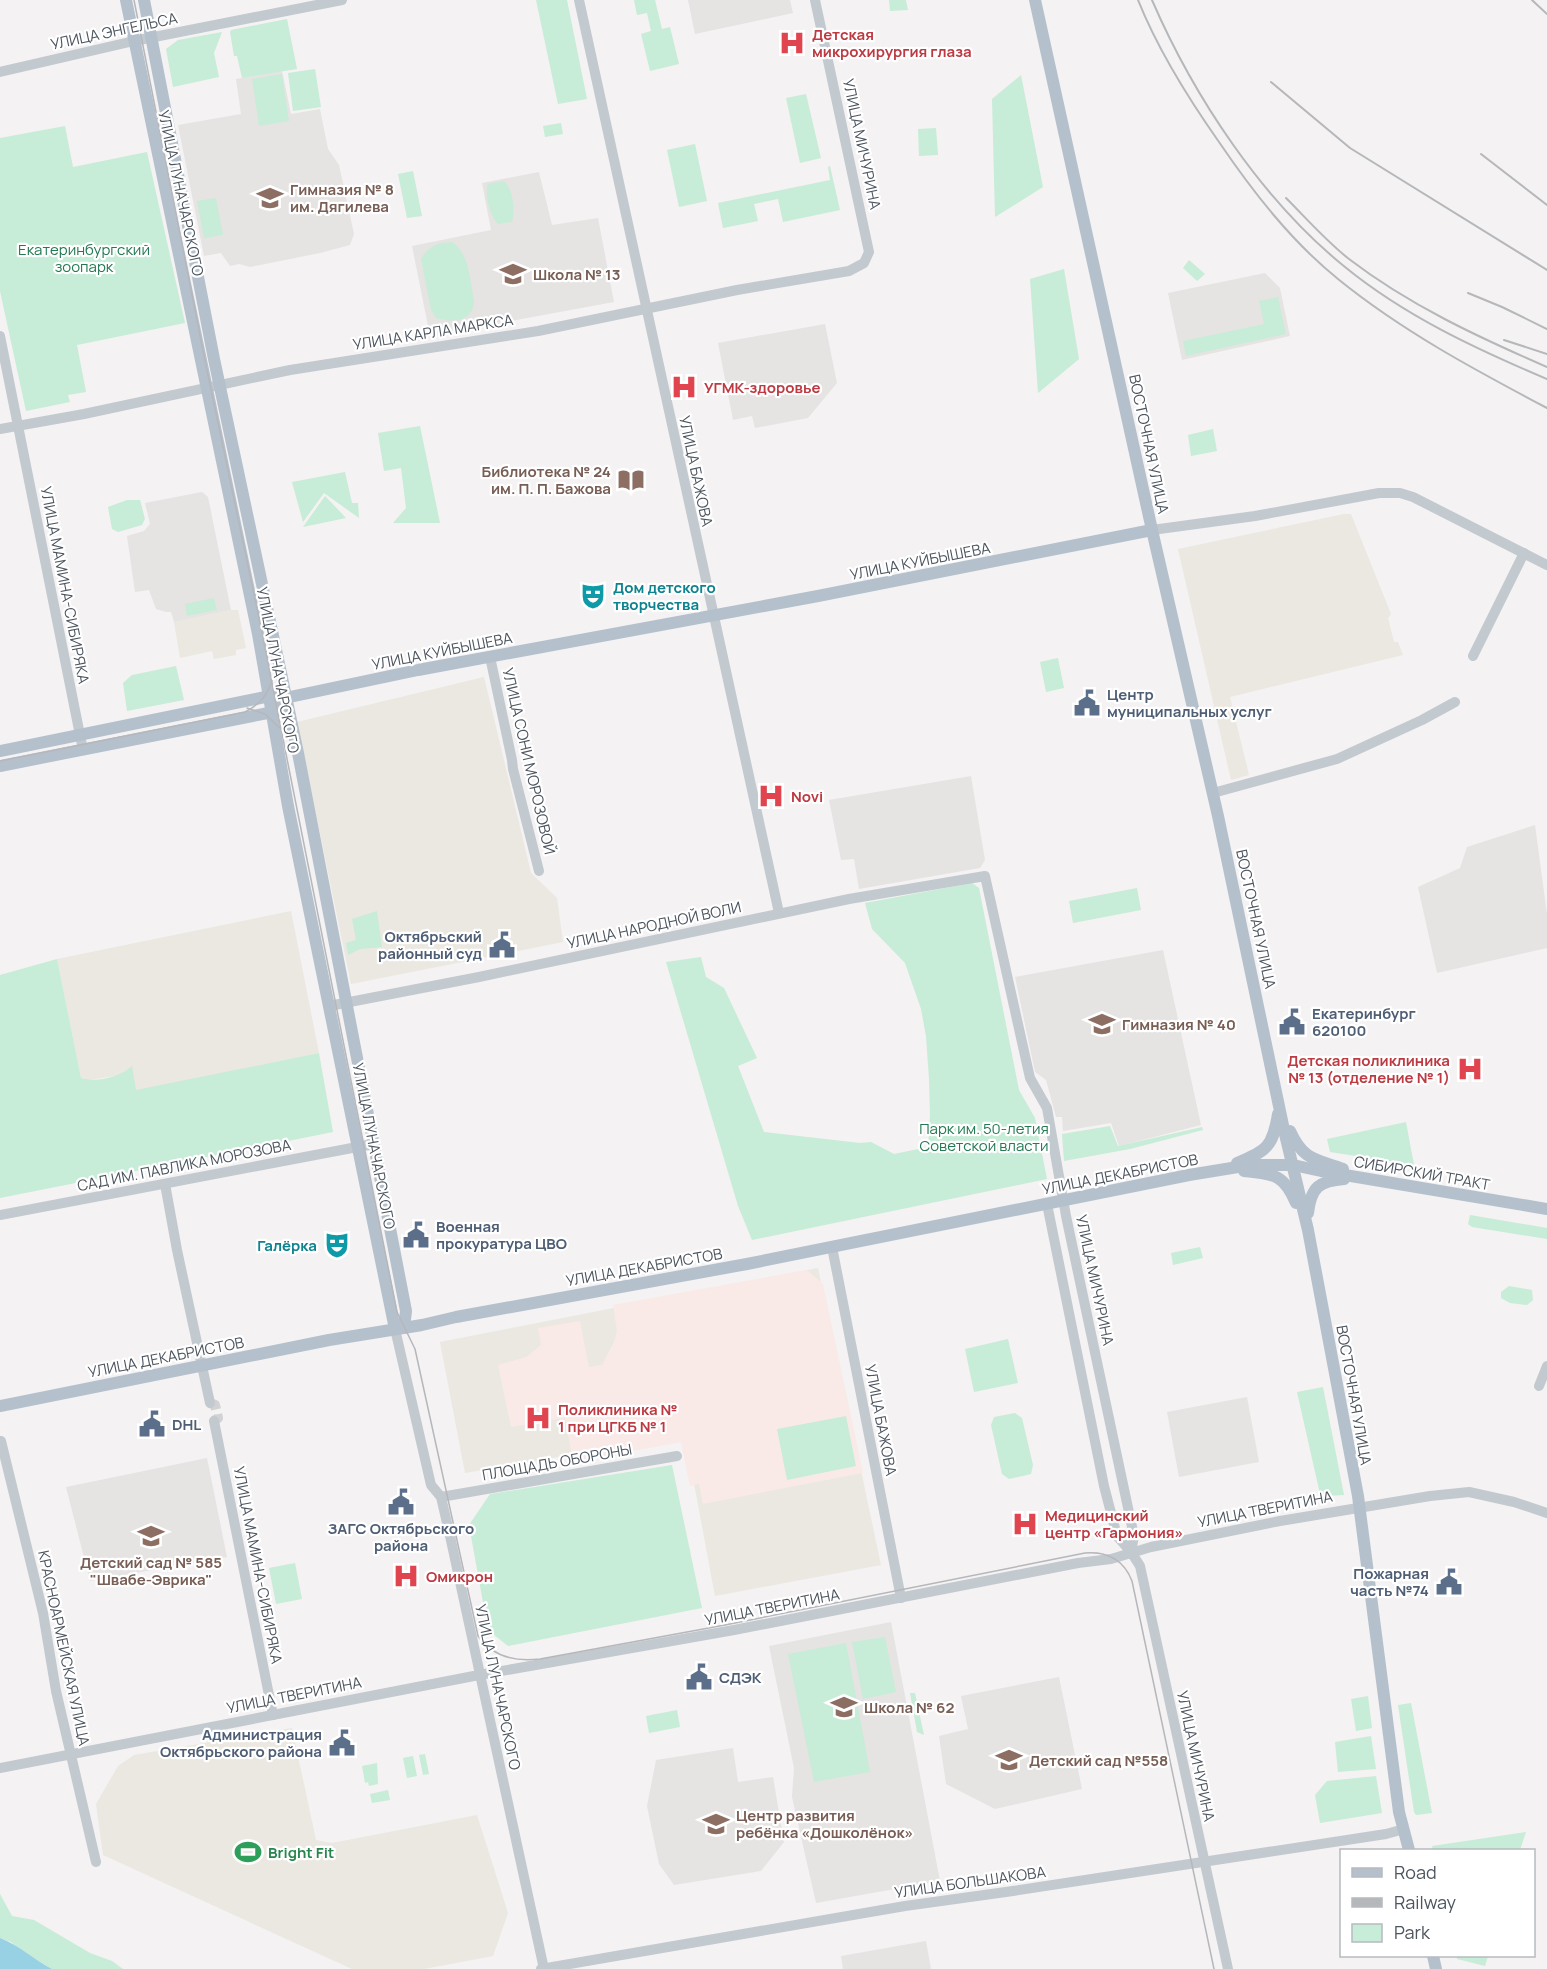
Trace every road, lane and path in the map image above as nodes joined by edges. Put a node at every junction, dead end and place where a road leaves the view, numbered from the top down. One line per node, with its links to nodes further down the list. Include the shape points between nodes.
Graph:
1 (126, 0): 8 (main road, УЛИЦА ЛУНАЧАРСКОГО)
2 (144, 0): 7 (main road, УЛИЦА ЛУНАЧАРСКОГО)
3 (342, 0): 7 (street, УЛИЦА ЭНГЕЛЬСА)
4 (579, 0): 11 (street, УЛИЦА БАЖОВА)
5 (815, 0): 10 (street, УЛИЦА МИЧУРИНА)
6 (1035, 0): 17 (main road, ВОСТОЧНАЯ УЛИЦА)
7 (152, 38): 8 (street, УЛИЦА ЭНГЕЛЬСА); 13 (main road, УЛИЦА ЛУНАЧАРСКОГО)
8 (134, 41): 9 (street, УЛИЦА ЭНГЕЛЬСА); 14 (main road, УЛИЦА ЛУНАЧАРСКОГО)
9 (0, 72)
10 (868, 258): 11 (street, УЛИЦА КАРЛА МАРКСА, via 849,271)
11 (645, 310): 13 (street, УЛИЦА КАРЛА МАРКСА); 20 (street, УЛИЦА БАЖОВА)
12 (0, 336): 15 (street, УЛИЦА МАМИНА-СИБИРЯКА)
13 (220, 385): 14 (street, УЛИЦА КАРЛА МАРКСА); 24 (main road, УЛИЦА ЛУНАЧАРСКОГО)
14 (206, 387): 15 (street, УЛИЦА КАРЛА МАРКСА); 23 (main road, УЛИЦА ЛУНАЧАРСКОГО)
15 (18, 427): 16 (street, УЛИЦА КАРЛА МАРКСА); 27 (street, УЛИЦА МАМИНА-СИБИРЯКА)
16 (0, 429)
17 (1152, 530): 18 (street, УЛИЦА КУЙБЫШЕВА, via 1379,493 1400,493); 20 (main road, УЛИЦА КУЙБЫШЕВА); 31 (main road, ВОСТОЧНАЯ УЛИЦА)
18 (1524, 553): 19 (street, УЛИЦА КУЙБЫШЕВА); 21 (street)
19 (1547, 565)
20 (713, 614): 22 (main road, УЛИЦА КУЙБЫШЕВА); 34 (street, УЛИЦА БАЖОВА)
21 (1473, 656)
22 (490, 657): 24 (main road, УЛИЦА КУЙБЫШЕВА); 32 (street, УЛИЦА СОНИ МОРОЗОВОЙ)
23 (270, 696): 24 (main road, УЛИЦА КУЙБЫШЕВА); 26 (main road, УЛИЦА ЛУНАЧАРСКОГО); 27 (main road, УЛИЦА КУЙБЫШЕВА)
24 (285, 698): 26 (main road); 35 (main road, УЛИЦА ЛУНАЧАРСКОГО)
25 (1455, 702): 31 (street, via 1337,759)
26 (273, 712): 28 (main road); 36 (main road, УЛИЦА ЛУНАЧАРСКОГО)
27 (80, 735): 28 (street, УЛИЦА МАМИНА-СИБИРЯКА); 29 (main road, УЛИЦА КУЙБЫШЕВА)
28 (83, 750): 30 (main road)
29 (0, 751)
30 (0, 766)
31 (1213, 794): 37 (main road, ВОСТОЧНАЯ УЛИЦА)
32 (539, 871)
33 (985, 876): 34 (street, УЛИЦА НАРОДНОЙ ВОЛИ); 44 (street, УЛИЦА МИЧУРИНА, via 1030,1078 1047,1108)
34 (779, 913): 35 (street, УЛИЦА НАРОДНОЙ ВОЛИ)
35 (345, 1003): 36 (street, УЛИЦА НАРОДНОЙ ВОЛИ); 38 (main road, УЛИЦА ЛУНАЧАРСКОГО)
36 (329, 1006): 39 (main road, УЛИЦА ЛУНАЧАРСКОГО)
37 (1279, 1103): 40 (main road, ВОСТОЧНАЯ УЛИЦА); 41 (main road, via 1273,1138 1265,1149); 42 (main road, via 1300,1150)
38 (373, 1144): 39 (street, САД ИМ. ПАВЛИКА МОРОЗОВА); 50 (main road, УЛИЦА ЛУНАЧАРСКОГО, via 406,1311)
39 (359, 1147): 43 (street, САД ИМ. ПАВЛИКА МОРОЗОВА); 50 (main road, УЛИЦА ЛУНАЧАРСКОГО)
40 (1293, 1165): 41 (main road, УЛИЦА ДЕКАБРИСТОВ); 42 (main road, СИБИРСКИЙ ТРАКТ); 48 (main road, ВОСТОЧНАЯ УЛИЦА)
41 (1213, 1170): 44 (main road, УЛИЦА ДЕКАБРИСТОВ); 48 (main road, via 1260,1173 1284,1181)
42 (1364, 1178): 46 (main road, СИБИРСКИЙ ТРАКТ); 48 (main road, via 1333,1180 1313,1191)
43 (165, 1184): 47 (street, САД ИМ. ПАВЛИКА МОРОЗОВА); 51 (street)
44 (1063, 1200): 45 (main road, УЛИЦА ДЕКАБРИСТОВ); 62 (street, УЛИЦА МИЧУРИНА, via 1134,1536)
45 (1047, 1204): 49 (main road, УЛИЦА ДЕКАБРИСТОВ); 62 (street, УЛИЦА МИЧУРИНА, via 1104,1486 1119,1540)
46 (1547, 1209)
47 (0, 1215)
48 (1308, 1230): 60 (main road, ВОСТОЧНАЯ УЛИЦА)
49 (832, 1247): 50 (main road, УЛИЦА ДЕКАБРИСТОВ); 63 (street, УЛИЦА БАЖОВА)
50 (399, 1328): 51 (main road, УЛИЦА ДЕКАБРИСТОВ); 59 (street, УЛИЦА ЛУНАЧАРСКОГО, via 399,1345 431,1485)
51 (202, 1365): 54 (street); 55 (main road, УЛИЦА ДЕКАБРИСТОВ)
52 (1547, 1366): 53 (street)
53 (1539, 1386)
54 (210, 1403)
55 (0, 1406)
56 (214, 1421): 65 (street, УЛИЦА МАМИНА-СИБИРЯКА)
57 (1, 1441): 66 (street, КРАСНОАРМЕЙСКАЯ УЛИЦА)
58 (677, 1456): 59 (street, ПЛОЩАДЬ ОБОРОНЫ)
59 (441, 1497): 64 (street, УЛИЦА ЛУНАЧАРСКОГО)
60 (1359, 1508): 61 (street, УЛИЦА ТВЕРИТИНА, via 1469,1492); 62 (street, УЛИЦА ТВЕРИТИНА); 68 (main road, ВОСТОЧНАЯ УЛИЦА)
61 (1547, 1513)
62 (1131, 1552): 63 (street, УЛИЦА ТВЕРИТИНА); 71 (street, УЛИЦА МИЧУРИНА, via 1140,1566)
63 (901, 1598): 64 (street, УЛИЦА ТВЕРИТИНА)
64 (479, 1675): 65 (street, УЛИЦА ТВЕРИТИНА); 72 (street, УЛИЦА ЛУНАЧАРСКОГО)
65 (273, 1715): 66 (street, УЛИЦА ТВЕРИТИНА)
66 (72, 1754): 67 (street, УЛИЦА ТВЕРИТИНА); 70 (street, КРАСНОАРМЕЙСКАЯ УЛИЦА)
67 (0, 1768)
68 (1404, 1829): 69 (main road, ВОСТОЧНАЯ УЛИЦА); 71 (street, УЛИЦА БОЛЬШАКОВА)
69 (1409, 1849)
70 (96, 1862)
71 (1204, 1862): 72 (street, УЛИЦА БОЛЬШАКОВА, via 893,1908); 73 (street, УЛИЦА МИЧУРИНА)
72 (543, 1969)
73 (1228, 1969)

